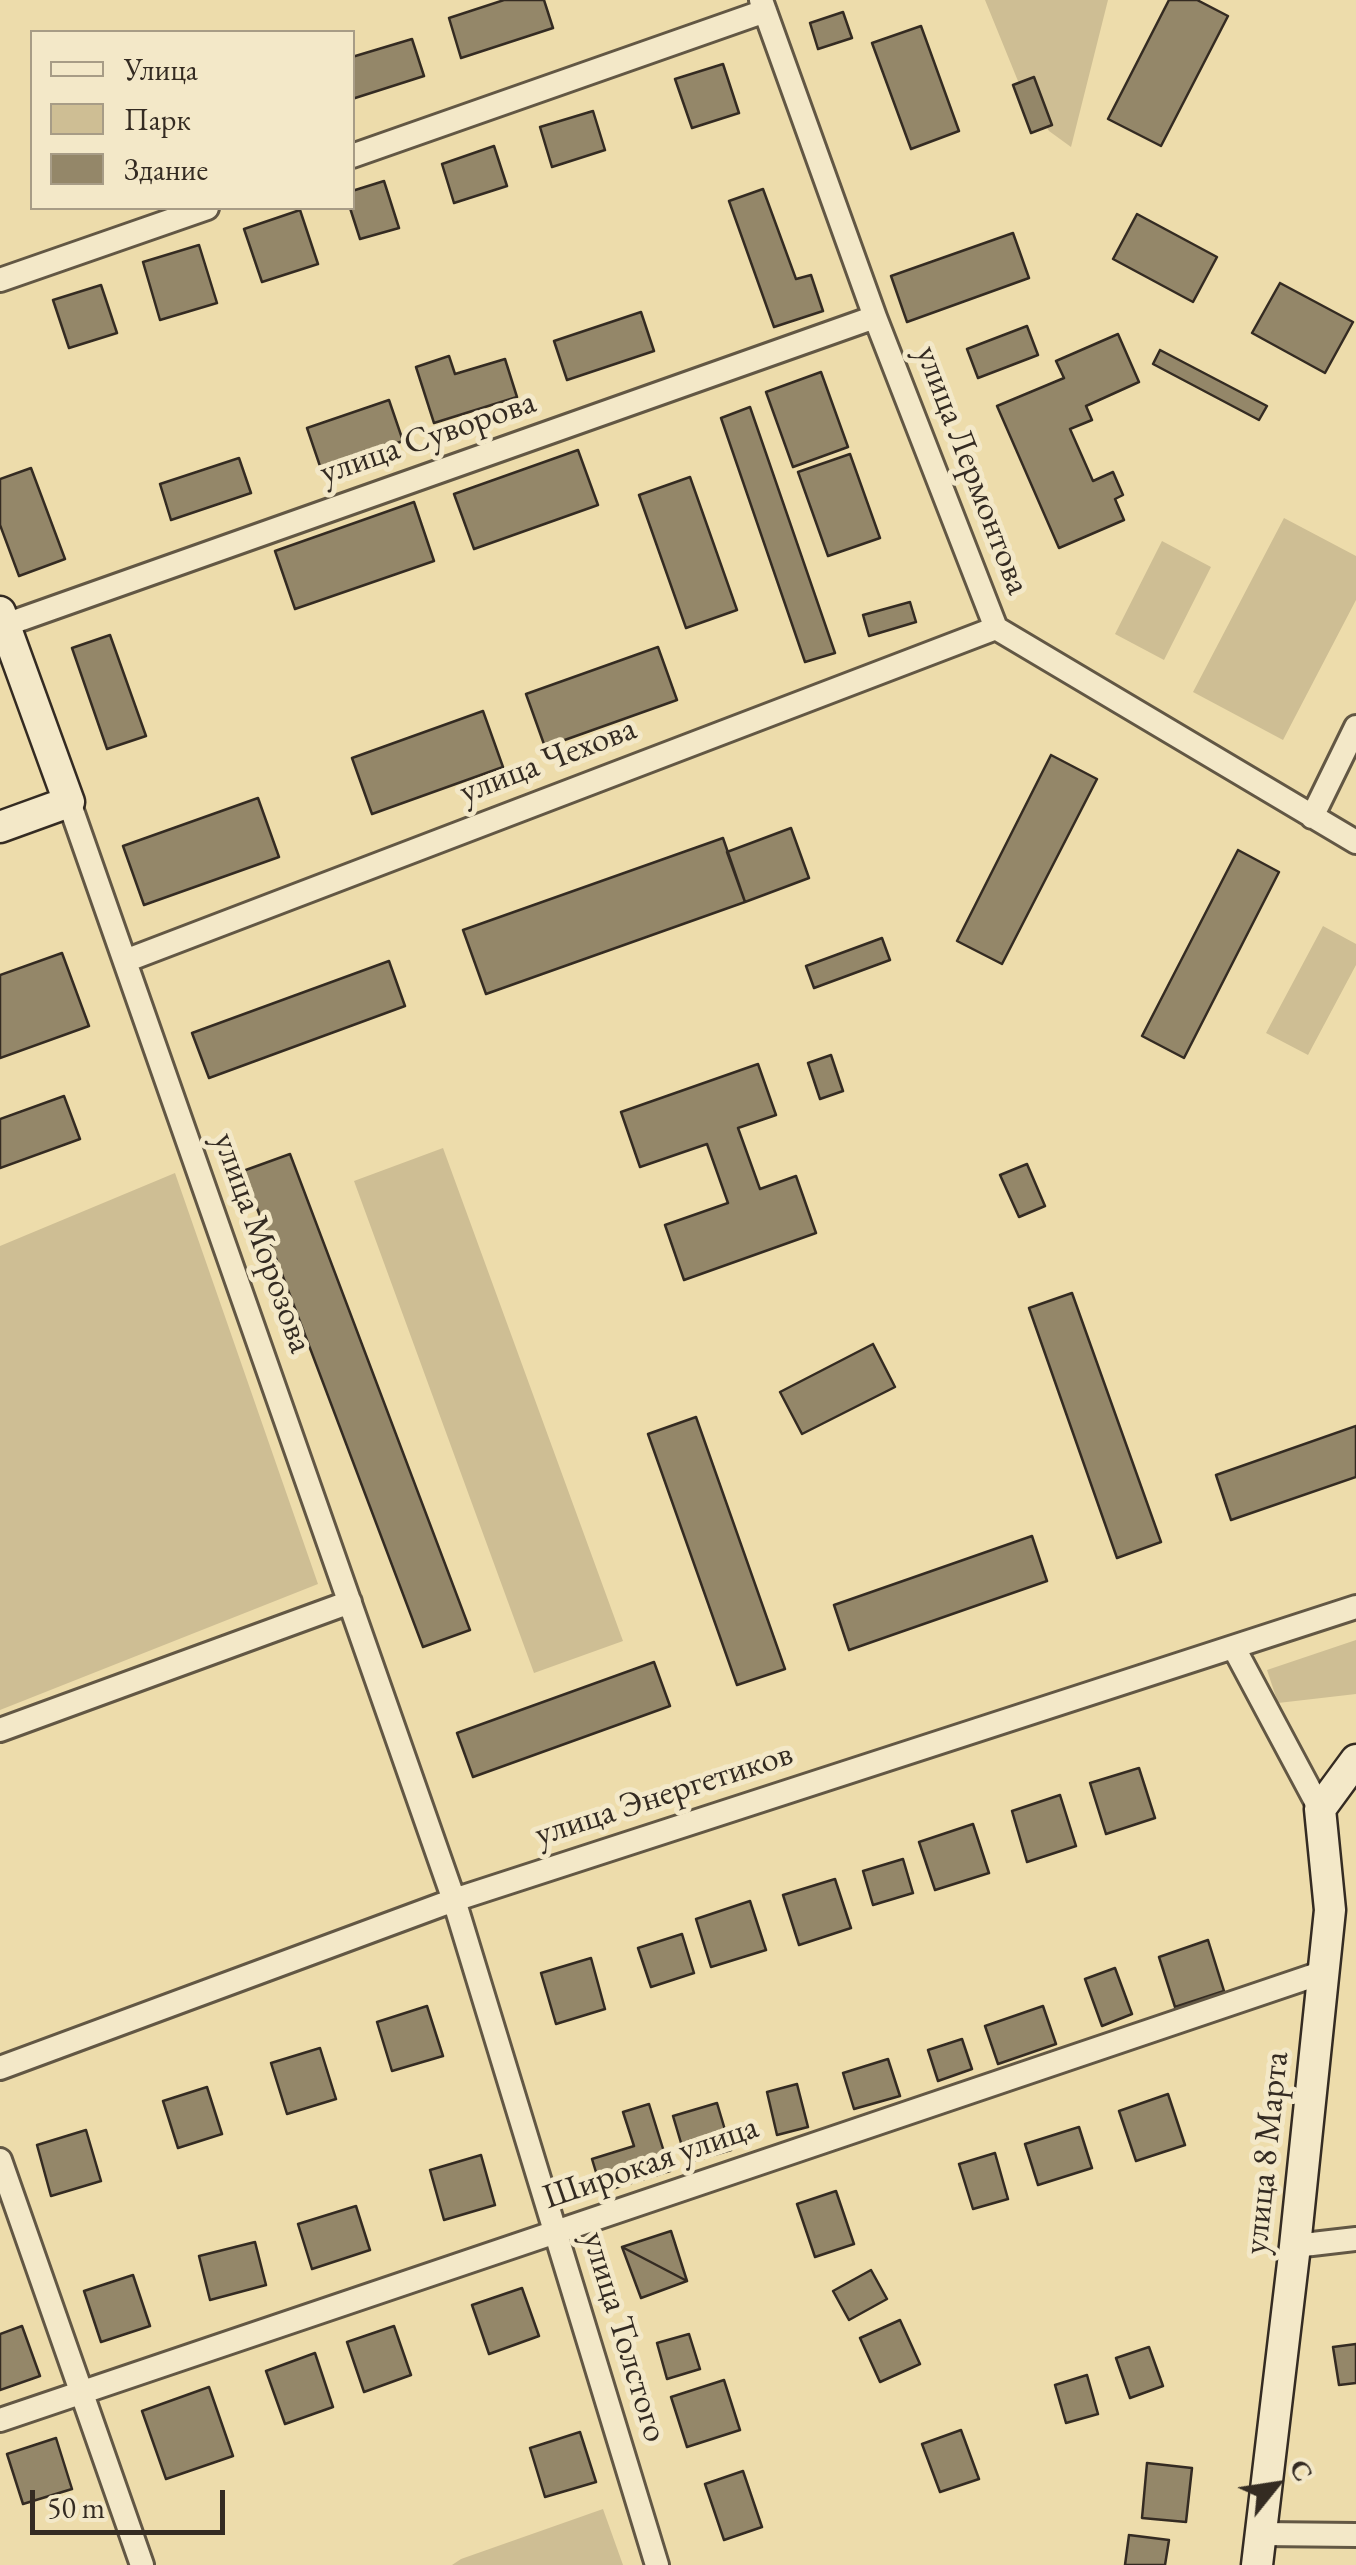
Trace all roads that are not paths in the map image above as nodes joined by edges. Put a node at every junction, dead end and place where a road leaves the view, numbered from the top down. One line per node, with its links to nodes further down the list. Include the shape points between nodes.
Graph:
1 (763, 6): 2 (street); 5 (street, улица Лермонтова)
2 (355, 155)
3 (200, 210): 4 (street)
4 (0, 280)
5 (875, 317): 6 (street, улица Суворова); 7 (street, улица Лермонтова)
6 (2, 618): 9 (street, улица Морозова)
7 (996, 628): 10 (street, улица Лермонтова); 13 (street, улица Чехова)
8 (1356, 727): 10 (street)
9 (69, 802): 11 (street); 13 (street, улица Морозова)
10 (1312, 817): 12 (street, улица Лермонтова)
11 (0, 827)
12 (1356, 842)
13 (125, 961): 14 (street, улица Морозова)
14 (350, 1602): 17 (street); 20 (street, улица Морозова)
15 (1356, 1607): 16 (street, улица Энергетиков)
16 (1234, 1648): 19 (street); 20 (street, улица Энергетиков)
17 (0, 1730)
18 (1356, 1760): 19 (street)
19 (1320, 1808): 21 (street, улица 8 Марта, via 1330,1910)
20 (454, 1900): 22 (street, улица Энергетиков); 24 (street, улица Толстого)
21 (1324, 1972): 24 (street, Широкая улица); 26 (street, улица 8 Марта)
22 (0, 2068)
23 (0, 2160): 27 (street)
24 (556, 2232): 27 (street, Широкая улица); 32 (street, улица Толстого)
25 (1356, 2238): 26 (street)
26 (1295, 2246): 29 (street, улица 8 Марта)
27 (82, 2392): 28 (street, Широкая улица); 31 (street)
28 (0, 2420)
29 (1262, 2534): 30 (street); 33 (street, улица 8 Марта)
30 (1356, 2535)
31 (142, 2565)
32 (656, 2565)
33 (1257, 2565)

